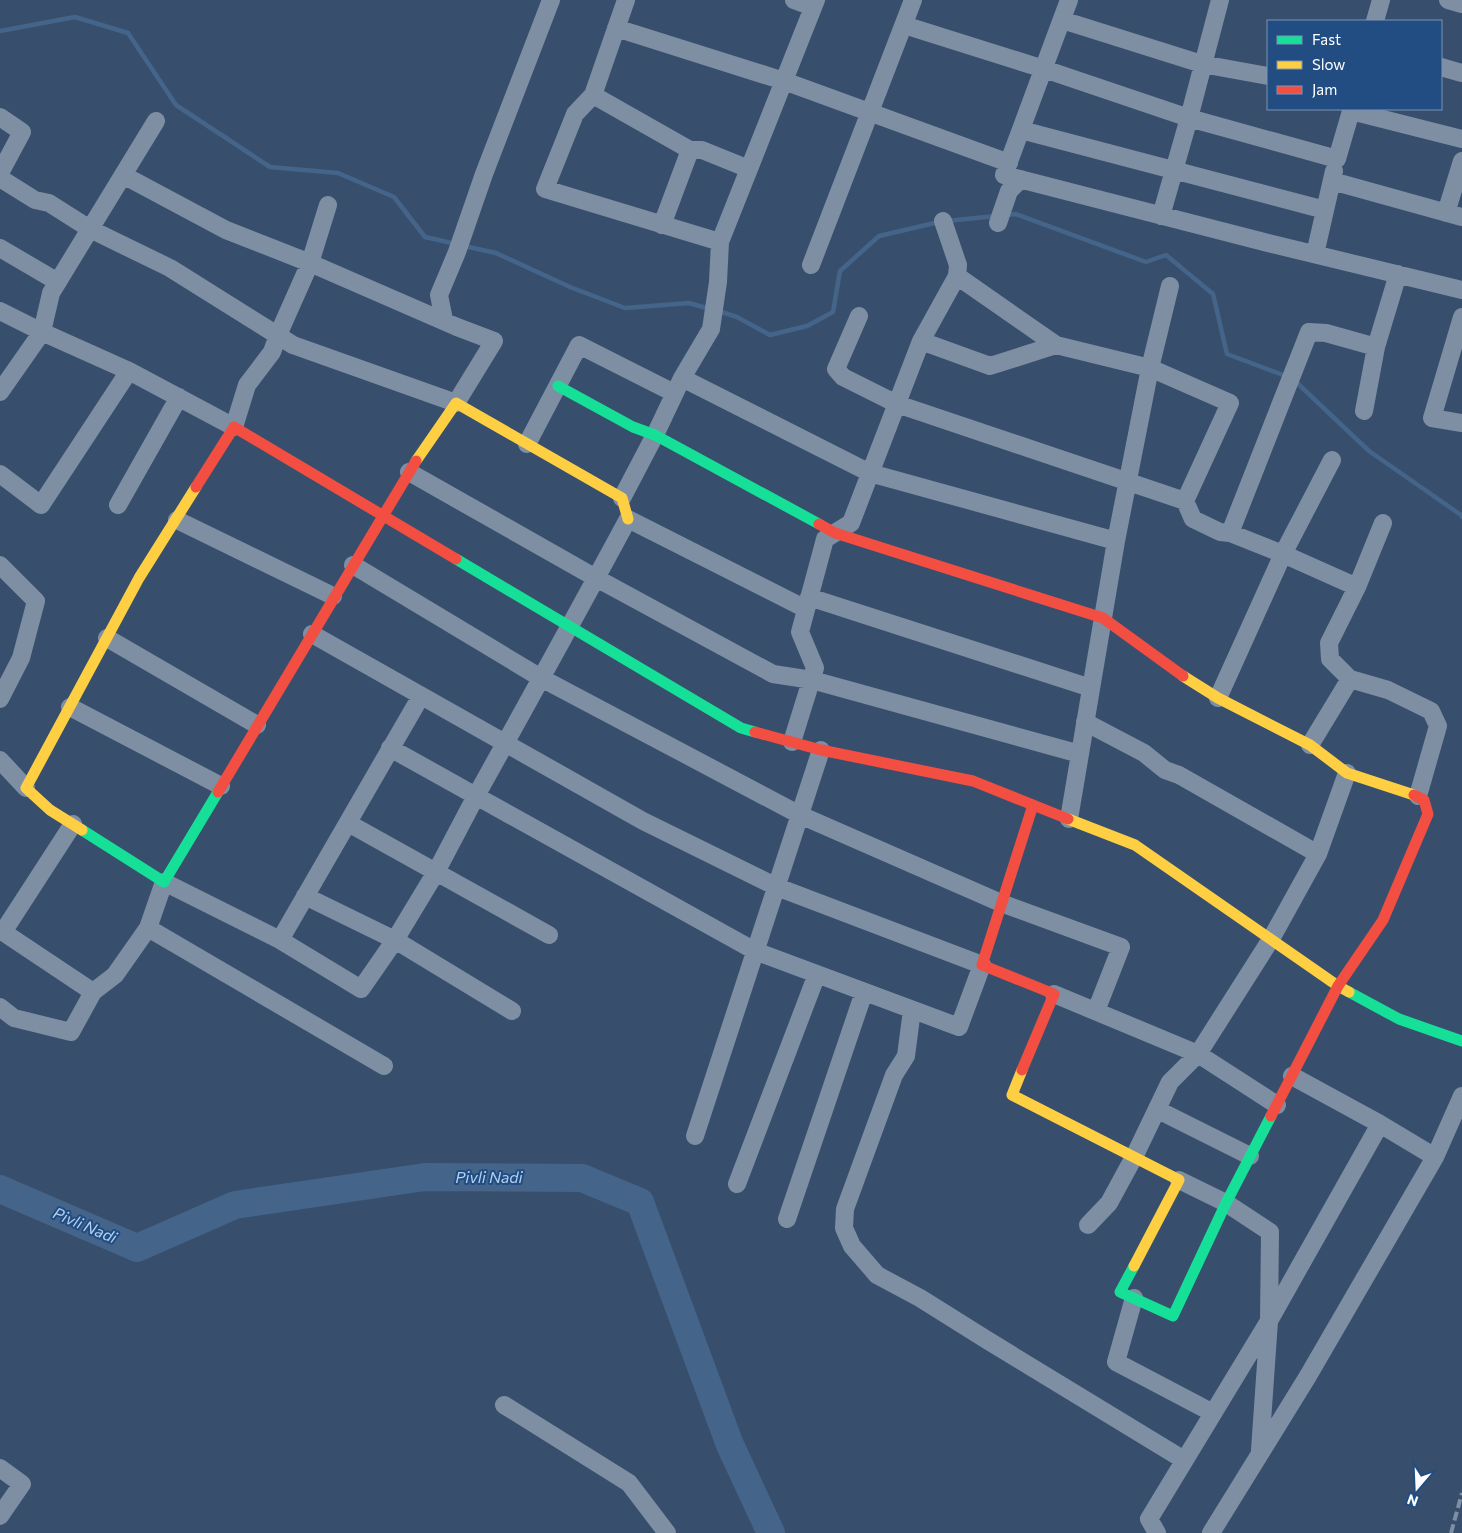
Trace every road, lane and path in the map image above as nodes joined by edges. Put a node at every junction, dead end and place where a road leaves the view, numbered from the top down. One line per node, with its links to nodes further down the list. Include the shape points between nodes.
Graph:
1 (551, 0): 59 (street, via 439,295)
2 (626, 0): 12 (street)
3 (794, 0): 8 (street)
4 (913, 0): 11 (street)
5 (1069, 0): 9 (street)
6 (1220, 0): 13 (street)
7 (1381, 0): 10 (street)
8 (814, 3): 18 (street)
9 (1062, 20): 13 (street); 15 (street)
10 (1375, 20)
11 (904, 25): 15 (street); 21 (street)
12 (616, 28): 18 (street); 19 (street)
13 (1202, 64): 17 (street); 23 (street)
14 (1442, 67): 16 (street)
15 (1044, 69): 23 (street); 25 (street)
16 (1462, 73)
17 (1267, 76)
18 (784, 81): 21 (street); 31 (street)
19 (593, 95): 27 (street); 44 (street, via 575,114 545,189)
20 (1352, 110): 26 (street); 28 (street)
21 (870, 112): 30 (street); 50 (street)
22 (0, 117): 33 (street, via 22,132)
23 (1189, 118): 28 (street); 32 (street)
24 (156, 121): 34 (street)
25 (1021, 130): 30 (street); 32 (street)
26 (1462, 139)
27 (690, 150): 31 (street, via 702,150); 44 (street)
28 (1337, 159): 37 (street)
29 (1462, 161): 40 (street)
30 (1009, 163): 36 (street, via 1004,175)
31 (749, 169): 46 (street)
32 (1174, 170): 39 (street); 41 (street)
33 (0, 173)
34 (124, 175): 45 (street); 49 (street, via 226,230)
35 (0, 178): 45 (street, via 36,200 49,203)
36 (1021, 179): 41 (street); 43 (street, via 1009,191)
37 (1332, 181): 39 (street); 40 (street)
38 (328, 205): 49 (street)
39 (1325, 210): 48 (street)
40 (1454, 215)
41 (1161, 216): 48 (street)
42 (943, 221): 52 (street, via 958,265)
43 (998, 223)
44 (662, 224): 46 (street)
45 (90, 230): 53 (street); 61 (street, via 170,268)
46 (720, 242): 68 (street, via 711,329)
47 (0, 248): 53 (street)
48 (1315, 254): 51 (street)
49 (310, 263): 59 (street); 61 (street)
50 (811, 265)
51 (1398, 274): 55 (street); 64 (street)
52 (957, 276): 62 (street); 63 (street)
53 (58, 282): 60 (street, via 51,293)
54 (1170, 286): 65 (street)
55 (1462, 290)
56 (0, 311): 60 (street)
57 (859, 316): 72 (street, via 836,369 843,377)
58 (1462, 318): 74 (street, via 1432,418)
59 (444, 320): 71 (street, via 494,341)
60 (42, 332): 66 (street); 69 (street)
61 (278, 335): 71 (street, via 293,345); 75 (street, via 272,352 247,385)
62 (921, 341): 63 (street, via 990,366); 72 (street)
63 (1056, 345): 65 (street)
64 (1376, 347): 73 (street); 91 (street, via 1326,333 1309,332)
65 (1150, 368): 82 (street); 84 (street, via 1230,403)
66 (129, 370): 70 (street); 81 (street, via 41,505)
67 (558, 386): 68 (street, via 579,344); 76 (street, via 633,427); 77 (street)
68 (678, 386): 76 (street); 80 (street)
69 (0, 392)
70 (179, 397): 75 (street); 85 (street)
71 (456, 404): 77 (street); 79 (street)
72 (897, 404): 80 (street); 82 (street)
73 (1364, 411)
74 (1462, 423)
75 (234, 426): 86 (street); 88 (street)
76 (655, 435): 83 (street); 90 (street)
77 (527, 444): 83 (street)
78 (1332, 460): 93 (street)
79 (409, 472): 86 (street); 96 (street)
80 (870, 473): 90 (street, via 851,523); 92 (street)
81 (0, 474)
82 (1128, 482): 84 (street); 92 (street)
83 (622, 498): 87 (street)
84 (1185, 502): 91 (street, via 1193,519 1220,532)
85 (118, 505)
86 (382, 514): 95 (street); 101 (street)
87 (628, 519): 96 (street); 99 (street)
88 (177, 520): 98 (street); 103 (street, via 139,578)
89 (1383, 523): 97 (street)
90 (835, 533): 99 (street, via 825,539); 100 (street)
91 (1230, 533): 93 (street)
92 (1116, 541): 100 (street)
93 (1283, 554): 97 (street); 109 (street)
94 (0, 565): 110 (street, via 36,601 21,658)
95 (353, 565): 98 (street); 104 (street)
96 (596, 578): 101 (street); 106 (street, via 773,674)
97 (1357, 587): 105 (street, via 1329,642 1330,659)
98 (334, 596): 102 (street)
99 (808, 603): 106 (street, via 800,632 815,668); 107 (street)
100 (1103, 618): 107 (street); 109 (street)
101 (570, 626): 104 (street); 114 (street, via 741,728)
102 (312, 634): 108 (street); 113 (street)
103 (107, 638): 111 (street); 113 (street)
104 (541, 678): 115 (street); 127 (street)
105 (1350, 679): 116 (street); 125 (street, via 1388,690 1431,711 1438,726)
106 (812, 680): 114 (street); 119 (street)
107 (1091, 688): 112 (street)
108 (421, 696): 115 (street); 117 (street)
109 (1218, 698): 116 (street)
110 (0, 699)
111 (70, 707): 122 (street); 123 (street)
112 (1085, 722): 119 (street); 131 (street)
113 (257, 725): 122 (street)
114 (792, 742): 118 (street)
115 (504, 744): 124 (street); 134 (street, via 643,821)
116 (1310, 745): 121 (street)
117 (390, 748): 124 (street); 129 (street)
118 (822, 750): 126 (street, via 973,781); 127 (street)
119 (1080, 754): 128 (street)
120 (0, 760): 123 (street)
121 (1347, 772): 125 (street); 131 (street)
122 (221, 786): 133 (street)
123 (26, 788): 130 (street, via 50,810)
124 (476, 796): 132 (street); 142 (street)
125 (1418, 796): 145 (street, via 1424,800 1428,814 1387,912)
126 (1033, 805): 128 (street); 136 (street)
127 (800, 815): 134 (street); 136 (street)
128 (1068, 819): 139 (street, via 1135,845)
129 (348, 823): 132 (street); 135 (street)
130 (73, 824): 133 (street); 146 (street, via 2,932)
131 (1318, 854): 139 (street)
132 (436, 872): 138 (street); 141 (street)
133 (164, 882): 137 (street); 140 (street)
134 (777, 887): 142 (street); 143 (street)
135 (305, 896): 140 (street); 141 (street)
136 (1001, 903): 143 (street); 152 (street, via 1121,947)
137 (148, 928): 146 (street, via 115,975); 155 (street)
138 (549, 935)
139 (1271, 939): 145 (street); 154 (street)
140 (280, 940): 141 (street, via 361,989)
141 (395, 940): 151 (street)
142 (756, 951): 144 (street); 161 (street)
143 (982, 966): 148 (street); 150 (street, via 959,1027)
144 (817, 974): 147 (street); 166 (street)
145 (1338, 986): 153 (street, via 1399,1019); 156 (street)
146 (93, 992): 149 (street, via 71,1032 14,1018)
147 (864, 992): 150 (street); 168 (street)
148 (1054, 994): 152 (street); 163 (street, via 1012,1095)
149 (0, 1007)
150 (912, 1010): 175 (street, via 906,1056 894,1075 845,1209 844,1228 852,1246 877,1275)
151 (512, 1011)
152 (1096, 1011): 154 (street)
153 (1462, 1041)
154 (1198, 1054): 158 (street); 159 (street, via 1170,1082)
155 (384, 1066)
156 (1292, 1076): 158 (street); 160 (street)
157 (1462, 1096): 164 (street)
158 (1276, 1106): 162 (street)
159 (1158, 1110): 162 (street); 163 (street)
160 (1380, 1124): 164 (street); 171 (street)
161 (695, 1136)
162 (1250, 1156): 167 (street)
163 (1134, 1157): 165 (street); 169 (street, via 1109,1203)
164 (1435, 1157): 174 (street)
165 (1179, 1180): 167 (street); 170 (street, via 1120,1292)
166 (737, 1184)
167 (1226, 1203): 170 (street, via 1172,1316); 171 (street, via 1270,1232)
168 (787, 1219)
169 (1088, 1225)
170 (1134, 1298): 173 (street, via 1116,1362)
171 (1269, 1321): 173 (street); 174 (street)
172 (504, 1405): 178 (street, via 629,1483)
173 (1213, 1413): 175 (street)
174 (1260, 1453): 180 (street)
175 (1184, 1460): 179 (street, via 1149,1519)
176 (0, 1468): 177 (street, via 22,1484)
177 (0, 1516)
178 (667, 1533)
179 (1157, 1533)
180 (1211, 1533)

